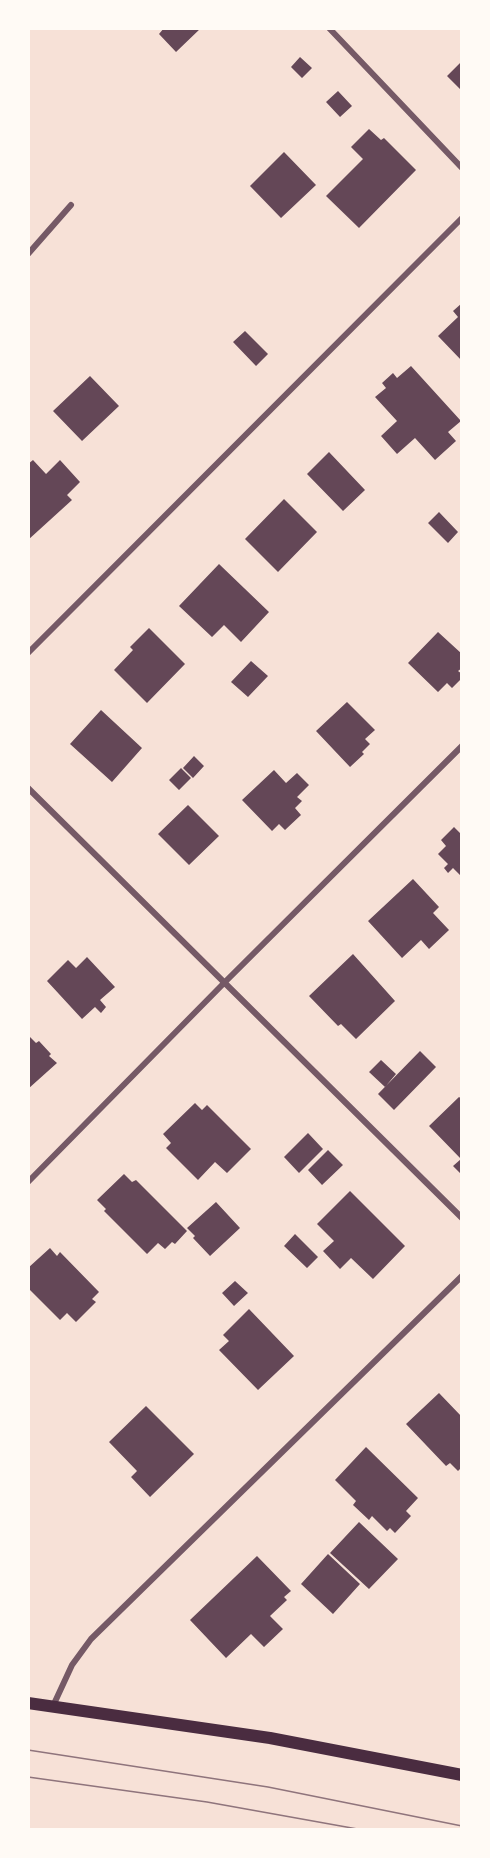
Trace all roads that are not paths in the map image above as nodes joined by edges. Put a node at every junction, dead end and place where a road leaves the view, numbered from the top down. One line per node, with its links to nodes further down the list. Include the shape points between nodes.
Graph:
1 (329, 28): 2 (street)
2 (462, 168)
3 (71, 205): 5 (street)
4 (462, 218): 6 (street)
5 (28, 254)
6 (28, 653)
7 (462, 746): 9 (street)
8 (28, 788): 9 (street)
9 (225, 982): 10 (street); 11 (street)
10 (28, 1182)
11 (462, 1218)
12 (462, 1276): 14 (street, via 91,1639 72,1665)
13 (28, 1703): 14 (main road)
14 (53, 1707): 15 (main road, via 270,1738)
15 (462, 1775)

